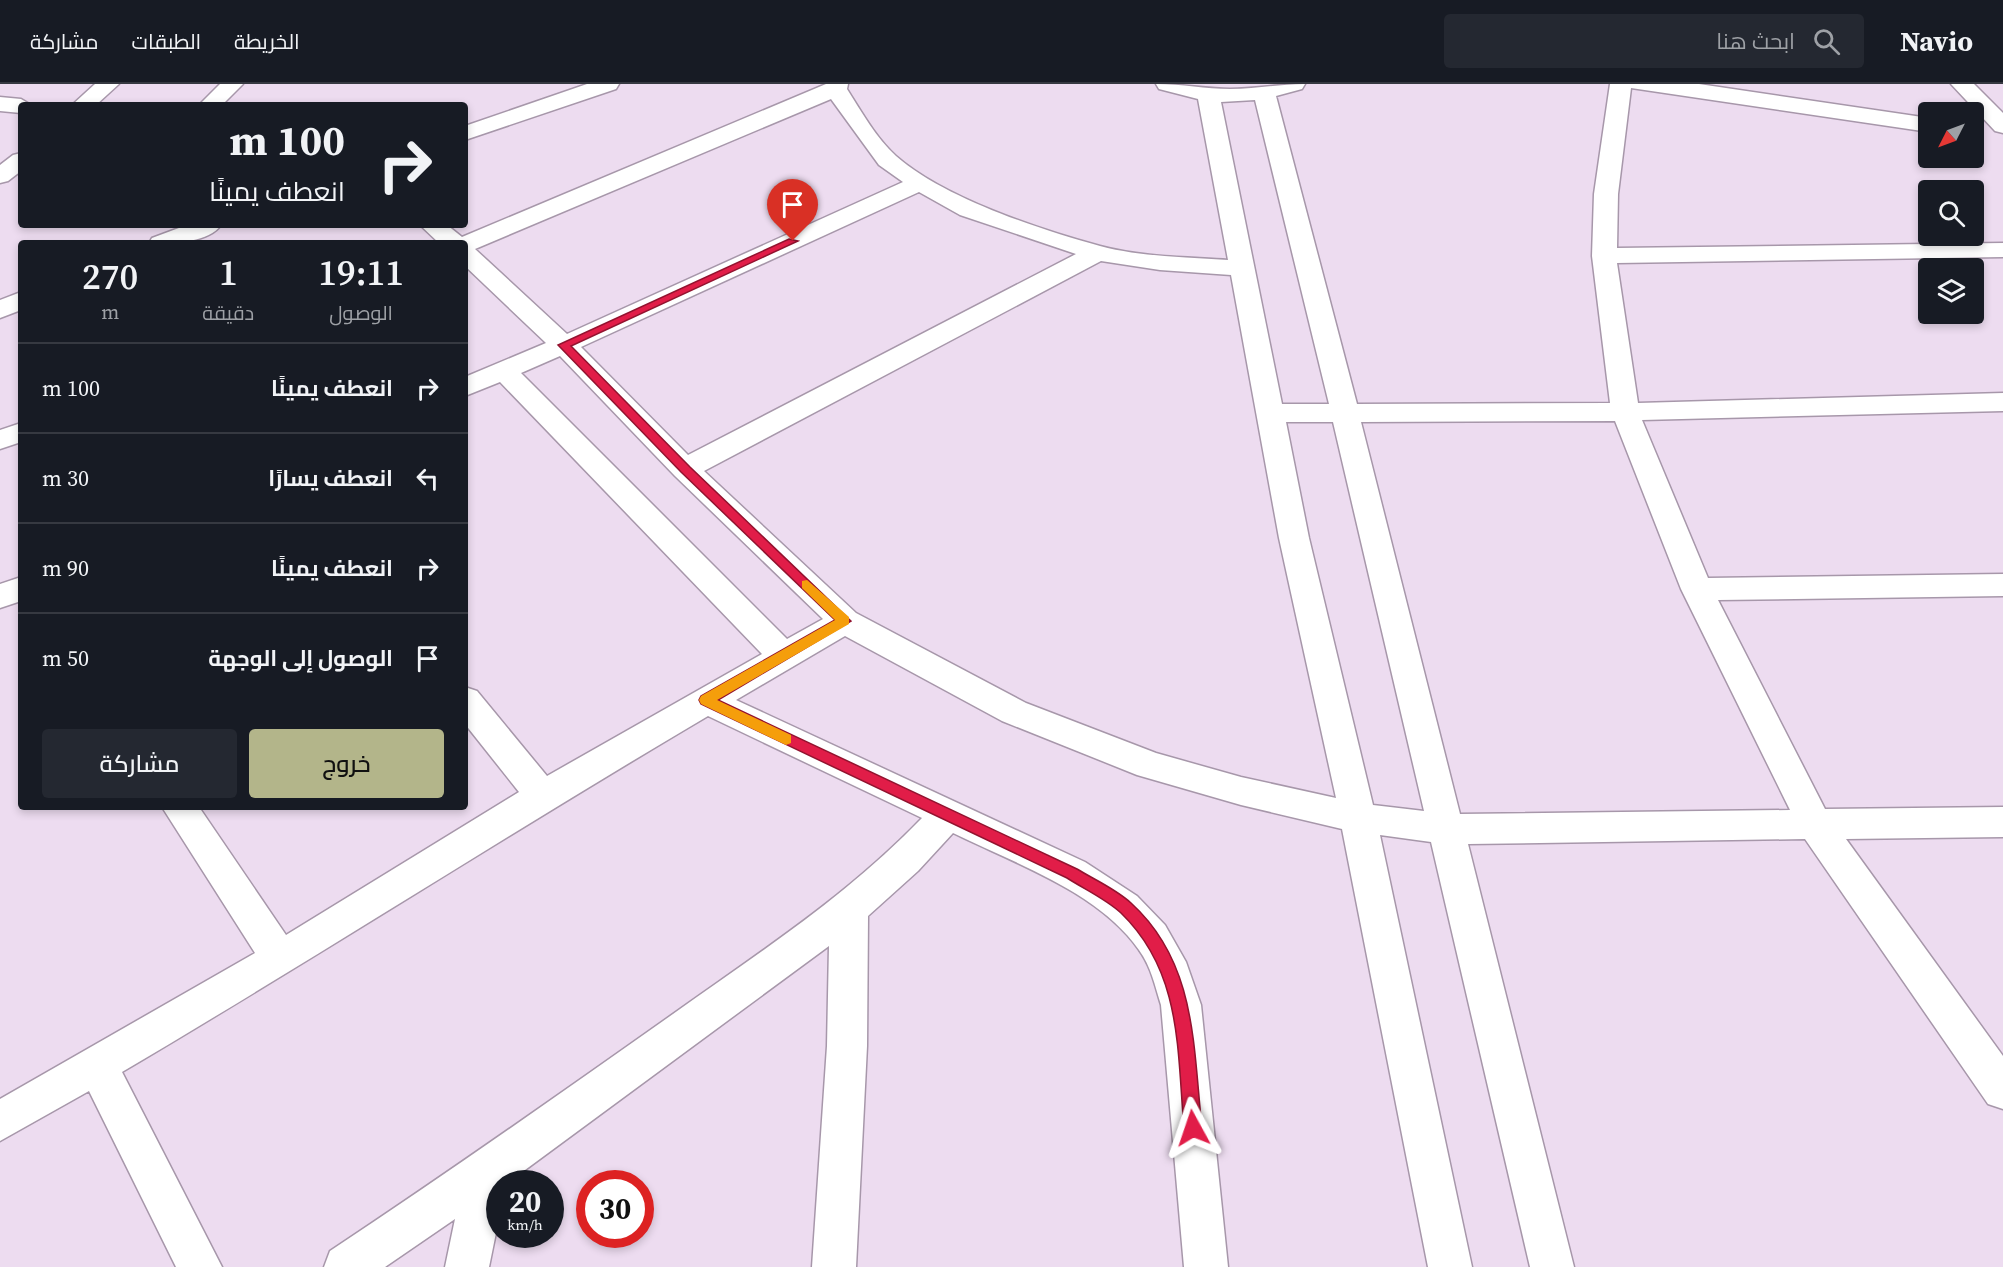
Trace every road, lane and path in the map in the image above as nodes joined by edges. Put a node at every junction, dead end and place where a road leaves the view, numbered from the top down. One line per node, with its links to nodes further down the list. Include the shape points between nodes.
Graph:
1 (108, 84): 11 (street)
2 (232, 84): 12 (street)
3 (608, 84): 16 (street)
4 (1167, 84): 10 (street)
5 (1621, 84): 29 (street, via 1606,194)
6 (1639, 84): 15 (street)
7 (1962, 84): 17 (street)
8 (837, 86): 20 (street, via 887,160); 25 (street)
9 (1279, 88): 10 (street); 37 (street)
10 (1208, 93): 30 (street)
11 (87, 102)
12 (213, 102)
13 (0, 104): 14 (street)
14 (18, 106)
15 (1918, 123)
16 (468, 132)
17 (1996, 132)
18 (18, 161): 19 (street)
19 (0, 176)
20 (920, 183): 27 (street, via 968,210); 33 (street)
21 (201, 228): 23 (street)
22 (436, 228): 24 (street)
23 (169, 240)
24 (450, 240)
25 (468, 245)
26 (2003, 250): 29 (street)
27 (1097, 253): 30 (street, via 1160,263); 42 (street)
28 (468, 256): 33 (street)
29 (1604, 256): 38 (street)
30 (1240, 268): 39 (street)
31 (18, 301): 32 (street)
32 (0, 310)
33 (564, 345): 34 (street); 42 (street)
34 (503, 370): 35 (street); 48 (street)
35 (468, 386)
36 (2003, 402): 38 (street)
37 (1345, 412): 38 (street); 39 (street); 57 (street)
38 (1624, 412): 45 (street)
39 (1270, 413): 54 (street, via 1294,538)
40 (18, 433): 41 (street)
41 (0, 440)
42 (686, 469): 47 (street)
43 (2003, 585): 45 (street)
44 (18, 589): 46 (street)
45 (1696, 589): 56 (street)
46 (0, 597)
47 (844, 621): 48 (street); 54 (street, via 1014,712 1079,739 1149,765)
48 (784, 656): 49 (street)
49 (705, 700): 51 (street); 53 (street)
50 (468, 704): 51 (street)
51 (542, 796): 59 (street)
52 (182, 810): 59 (street)
53 (948, 815): 58 (street, via 905,861); 69 (street, via 1072,873 1125,907 1152,937 1167,962 1181,1005)
54 (1358, 818): 57 (street); 70 (street)
55 (2003, 822): 56 (street)
56 (1814, 823): 57 (street); 61 (street)
57 (1446, 830): 71 (street)
58 (849, 910): 63 (street); 68 (street, via 847,1046)
59 (280, 959): 60 (street)
60 (98, 1064): 62 (street); 65 (street)
61 (2003, 1090)
62 (0, 1121)
63 (489, 1170)
64 (486, 1172): 66 (street); 67 (street)
65 (200, 1267)
66 (346, 1267)
67 (466, 1267)
68 (834, 1267)
69 (1206, 1267)
70 (1450, 1267)
71 (1552, 1267)

